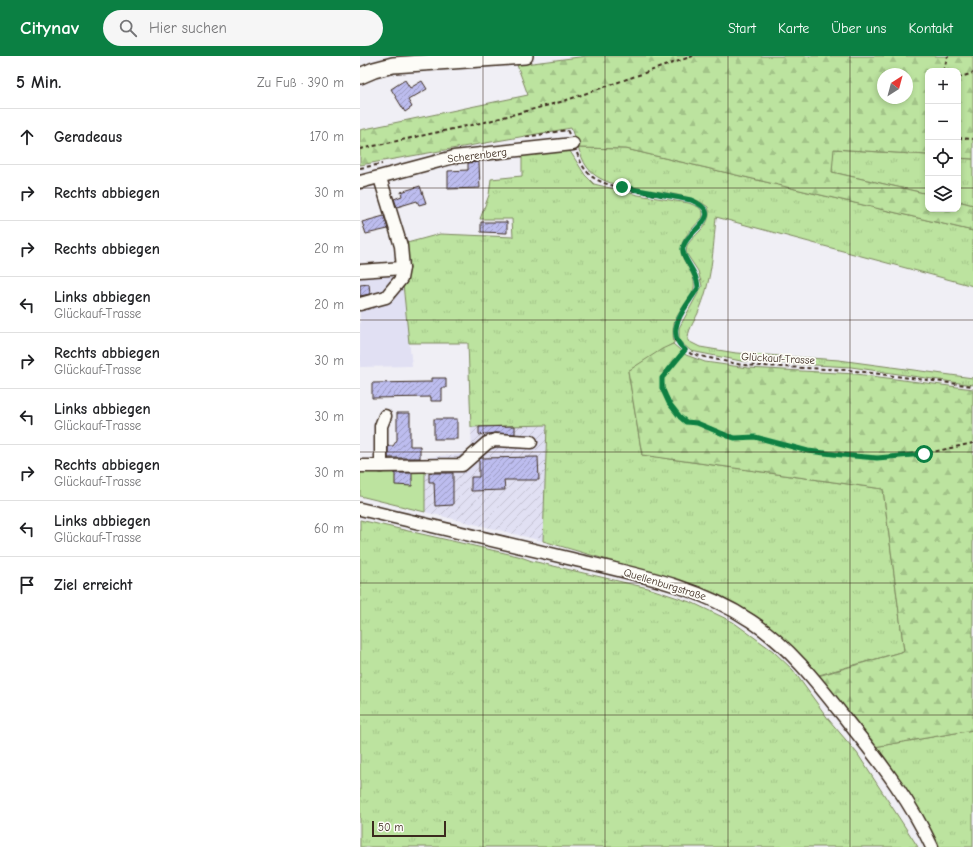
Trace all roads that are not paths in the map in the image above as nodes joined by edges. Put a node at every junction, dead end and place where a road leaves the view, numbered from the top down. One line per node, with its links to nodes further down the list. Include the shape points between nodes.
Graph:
1 (525, 56): 2 (main road)
2 (393, 60): 3 (main road)
3 (360, 76)
4 (575, 148): 5 (street, Scherenberg, via 454,157)
5 (380, 178): 6 (street, Scherenberg); 7 (street, via 401,246)
6 (360, 182)
7 (403, 268): 8 (street); 9 (street, via 401,279 386,297)
8 (360, 271)
9 (360, 304)
10 (385, 416): 13 (street, via 381,426)
11 (531, 442): 13 (street, via 495,440 487,443 462,465)
12 (360, 466): 13 (street)
13 (381, 466)
14 (360, 509): 15 (street, Quellenburgstraße, via 652,578 704,595 730,608 770,635 815,681 906,800)
15 (932, 847)

